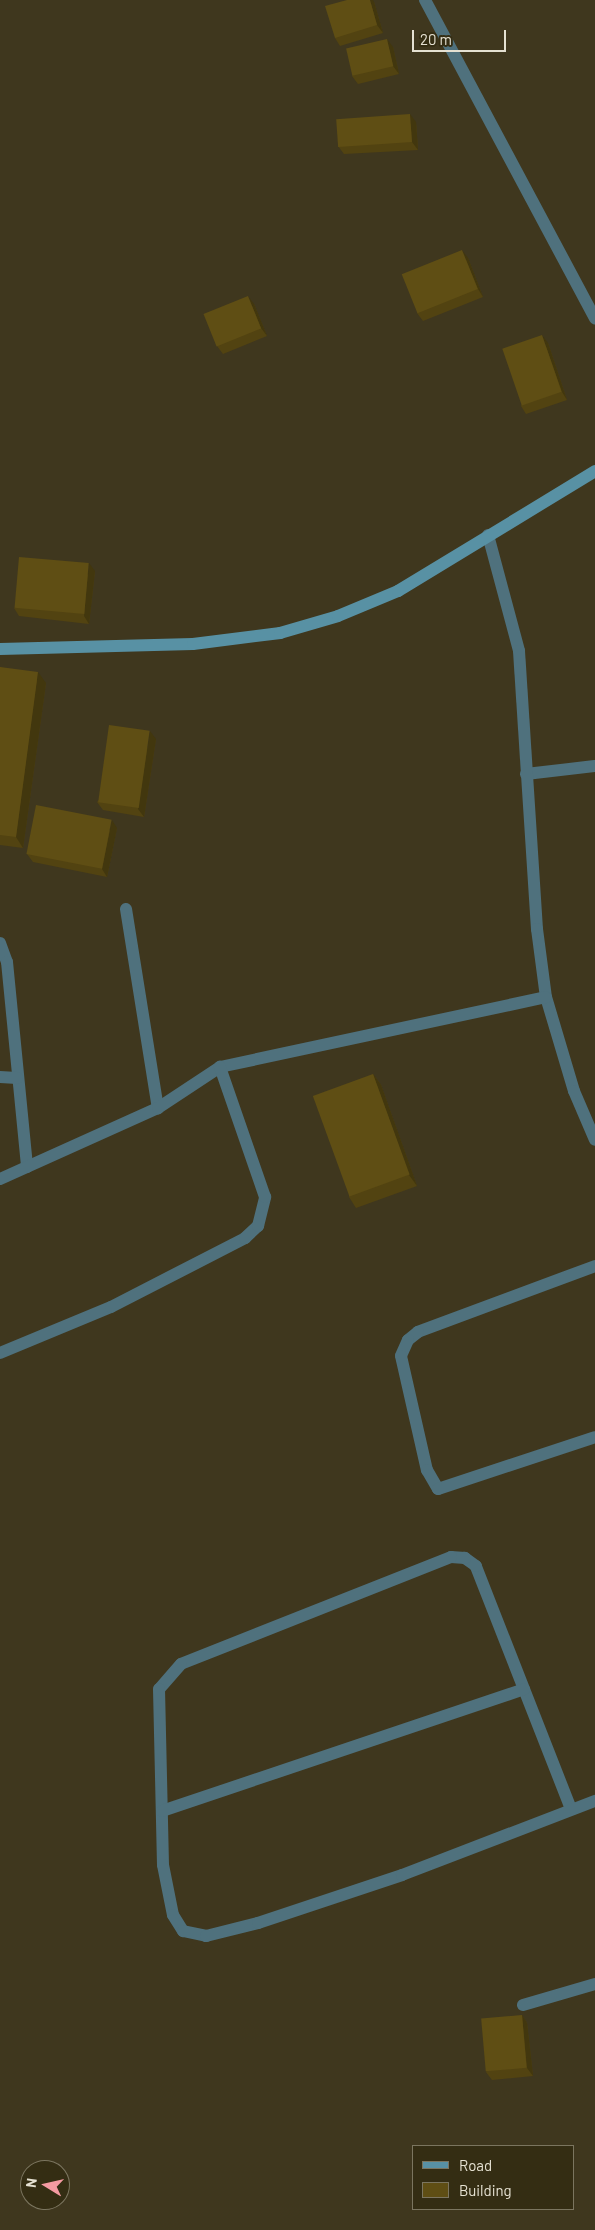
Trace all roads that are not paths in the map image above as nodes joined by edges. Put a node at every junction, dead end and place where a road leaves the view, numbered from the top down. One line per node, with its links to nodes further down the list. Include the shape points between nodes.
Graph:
1 (425, 0): 2 (street)
2 (595, 318)
3 (595, 472): 4 (street)
4 (488, 535): 5 (street, via 398,591 338,616 280,633 121,648); 7 (street, via 519,651)
5 (0, 649)
6 (595, 766): 7 (street)
7 (526, 774): 10 (street)
8 (126, 909): 14 (street)
9 (0, 943): 13 (street, via 7,962)
10 (546, 998): 11 (street); 15 (street, via 574,1091)
11 (220, 1067): 14 (street); 19 (street, via 265,1197 258,1226 245,1238 111,1307)
12 (0, 1077): 13 (street)
13 (17, 1078): 16 (street)
14 (158, 1108): 16 (street)
15 (595, 1140)
16 (27, 1167): 17 (street)
17 (0, 1179)
18 (595, 1266): 20 (street, via 418,1332 408,1340 401,1356 427,1470 438,1489)
19 (0, 1353)
20 (595, 1437)
21 (524, 1688): 23 (street); 24 (street); 24 (street, via 476,1566 464,1558 452,1557 181,1664 160,1689)
22 (595, 1801): 23 (street)
23 (571, 1809): 24 (street, via 402,1875 206,1936 183,1932 173,1915 163,1865)
24 (162, 1811)
25 (595, 1984): 26 (street)
26 (523, 2005)

